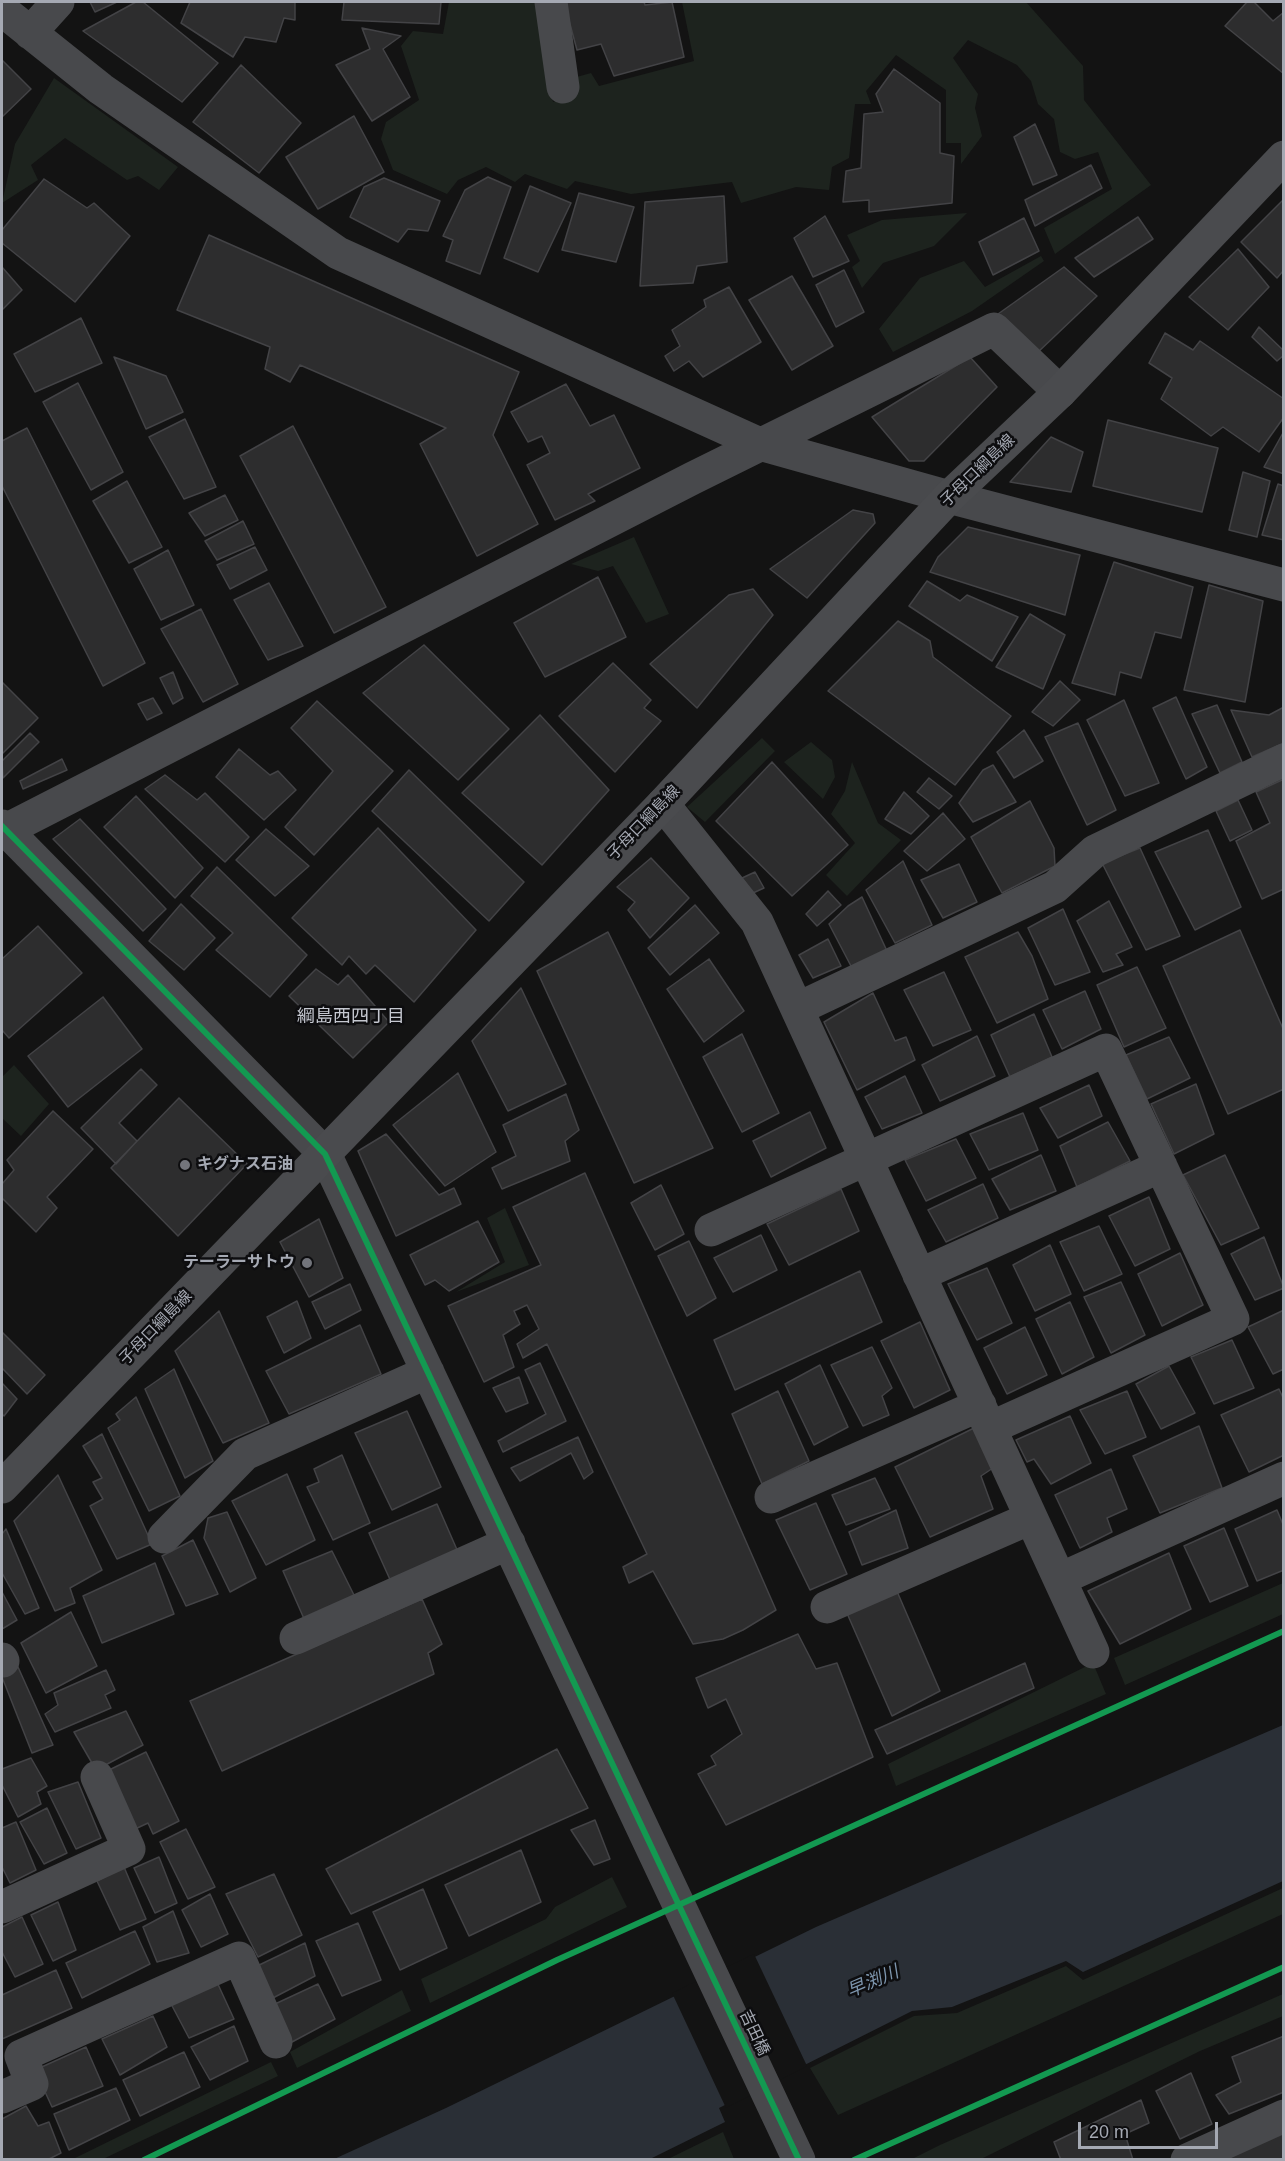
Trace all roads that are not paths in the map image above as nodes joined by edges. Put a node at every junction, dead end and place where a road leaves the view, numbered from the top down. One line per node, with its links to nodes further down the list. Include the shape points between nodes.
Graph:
1 (58, 2): 4 (street)
2 (551, 2): 5 (street)
3 (2, 10): 4 (street)
4 (30, 33): 8 (street, via 101,89 338,253)
5 (563, 87)
6 (1284, 157): 7 (main road, 子母口綱島線)
7 (1060, 392): 8 (street, via 994,329); 9 (main road, 子母口綱島線)
8 (760, 444): 9 (street); 13 (street)
9 (949, 497): 10 (street); 12 (main road, 子母口綱島線)
10 (1284, 585)
11 (1284, 760): 14 (street, via 1095,851 1055,887)
12 (663, 804): 14 (street, via 756,922); 15 (main road, 子母口綱島線)
13 (3, 829): 15 (street, 吉田橋)
14 (797, 1009): 16 (street)
15 (325, 1154): 20 (street, 吉田橋); 23 (main road, 子母口綱島線)
16 (866, 1158): 17 (street, via 1106,1050); 18 (street); 19 (street)
17 (1161, 1166): 19 (street); 21 (street, via 1233,1319)
18 (711, 1230)
19 (919, 1275): 21 (street)
20 (428, 1372): 26 (street, via 245,1454); 27 (street, 吉田橋)
21 (985, 1417): 24 (street); 25 (street)
22 (1284, 1478): 28 (street)
23 (2, 1487)
24 (771, 1497)
25 (1031, 1518): 28 (street); 29 (street)
26 (164, 1537)
27 (509, 1543): 30 (street); 37 (street, 吉田橋)
28 (1060, 1580): 31 (street)
29 (828, 1607)
30 (296, 1638)
31 (1093, 1652)
32 (97, 1777): 33 (street, via 129,1848)
33 (2, 1907)
34 (276, 2042): 35 (street, via 239,1958 21,2056 32,2084)
35 (2, 2097)
36 (1284, 2116): 38 (street)
37 (799, 2160)
38 (1187, 2160)

